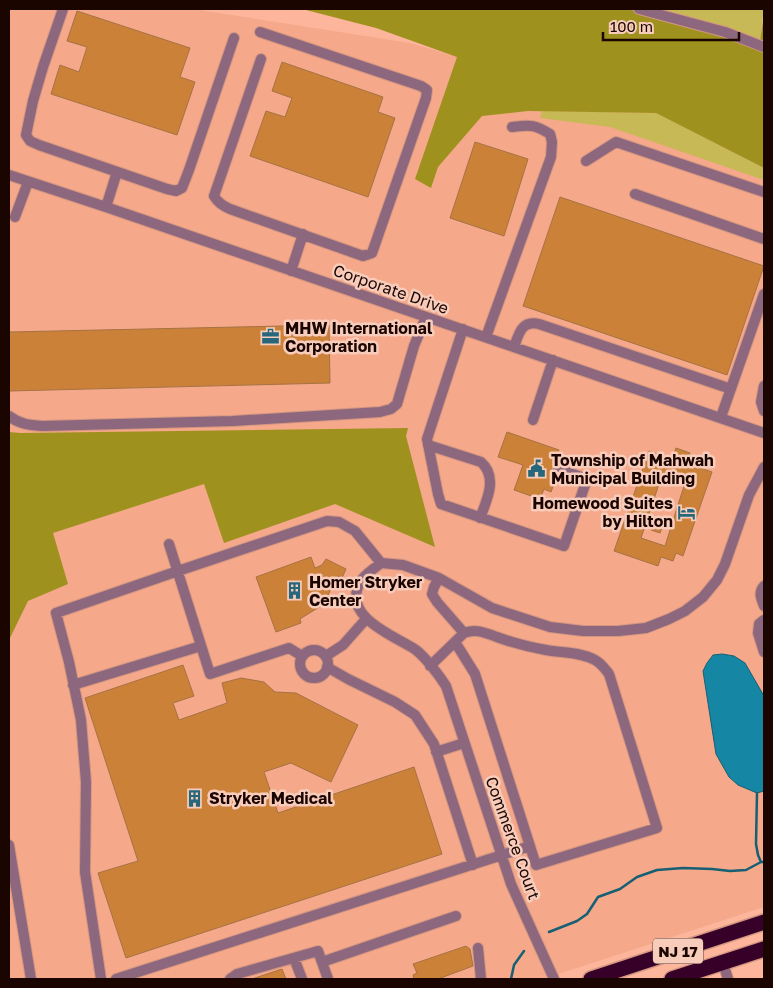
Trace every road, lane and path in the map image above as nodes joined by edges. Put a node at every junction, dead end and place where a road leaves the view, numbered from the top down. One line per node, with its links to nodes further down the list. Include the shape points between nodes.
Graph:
1 (63, 9): 9 (street, via 40,76 26,135 39,145)
2 (639, 9): 5 (street, via 725,32)
3 (260, 32): 16 (street, via 427,90 372,253 363,256)
4 (234, 38): 9 (street, via 182,188 176,191 167,189)
5 (764, 47)
6 (261, 59): 16 (street, via 214,196 222,205)
7 (512, 127): 22 (street, via 539,127 550,134 551,158)
8 (586, 161): 12 (street, via 616,142)
9 (117, 172): 14 (street)
10 (9, 175): 11 (street, Corporate Drive)
11 (28, 182): 14 (street, Corporate Drive); 15 (street)
12 (764, 192)
13 (635, 194): 17 (street)
14 (106, 207): 18 (street, Corporate Drive)
15 (15, 217)
16 (303, 234): 18 (street)
17 (764, 240)
18 (291, 271): 20 (street, Corporate Drive)
19 (764, 294): 26 (street)
20 (426, 317): 21 (street, Corporate Drive); 28 (street, via 397,404 380,412 233,421 42,426 15,421)
21 (463, 329): 22 (street, Corporate Drive); 32 (street, via 430,426)
22 (486, 337): 23 (street, Corporate Drive)
23 (514, 347): 24 (street, Corporate Drive); 26 (street, via 523,328 533,322)
24 (553, 360): 29 (street, Corporate Drive); 30 (street)
25 (764, 386): 27 (street, via 761,402)
26 (731, 389): 29 (street)
27 (764, 410)
28 (9, 416)
29 (721, 417): 31 (street, Corporate Drive)
30 (533, 420)
31 (764, 433)
32 (428, 446): 35 (street, via 441,504); 35 (street, via 481,462 486,467 489,494)
33 (764, 467): 39 (street, via 748,495 717,580 685,611 646,628 583,631 550,627 492,608)
34 (558, 469): 35 (street, via 587,479 564,546)
35 (480, 518)
36 (169, 544): 38 (street)
37 (381, 563): 38 (street, via 355,530 339,522 327,521); 39 (street, via 403,565); 42 (street, via 369,572 357,592 357,606)
38 (178, 571): 46 (street); 52 (street, via 56,613)
39 (439, 578): 44 (street, via 432,594)
40 (764, 586): 41 (street, via 760,591)
41 (764, 606)
42 (366, 620): 49 (street, via 343,645); 50 (street, Commerce Court, via 417,652)
43 (764, 620): 47 (street, via 759,624 758,633)
44 (464, 633): 45 (street); 56 (street, via 475,630 514,643 582,655 596,660 604,668 657,828 536,865)
45 (455, 642): 50 (street); 56 (street, via 475,674)
46 (202, 646): 48 (street, via 210,674 289,648); 52 (street)
47 (764, 652)
48 (302, 656): 49 (street, via 317,650); 51 (street, via 299,667 305,676 316,678)
49 (326, 656): 51 (street)
50 (430, 666): 53 (street, Commerce Court, via 446,686)
51 (328, 667): 54 (street, via 415,715)
52 (74, 684): 67 (street, via 81,720 86,782 85,872)
53 (464, 743): 54 (street); 57 (street, Commerce Court)
54 (436, 752): 58 (street)
55 (9, 844): 66 (street)
56 (530, 846): 57 (street)
57 (501, 856): 58 (street); 73 (street, Commerce Court)
58 (473, 865): 68 (street)
59 (456, 916): 64 (street)
60 (764, 922): 74 (highway, NJ 17)
61 (478, 948): 72 (street)
62 (764, 949): 65 (highway, NJ 17)
63 (294, 958): 64 (street, via 318,951); 69 (street, via 237,974); 70 (street)
64 (322, 962): 71 (street)
65 (723, 963): 75 (highway, NJ 17); 76 (street)
66 (31, 979)
67 (101, 979)
68 (116, 979)
69 (230, 979)
70 (302, 979)
71 (328, 979)
72 (481, 979)
73 (554, 979)
74 (591, 979)
75 (672, 979)
76 (728, 979)

